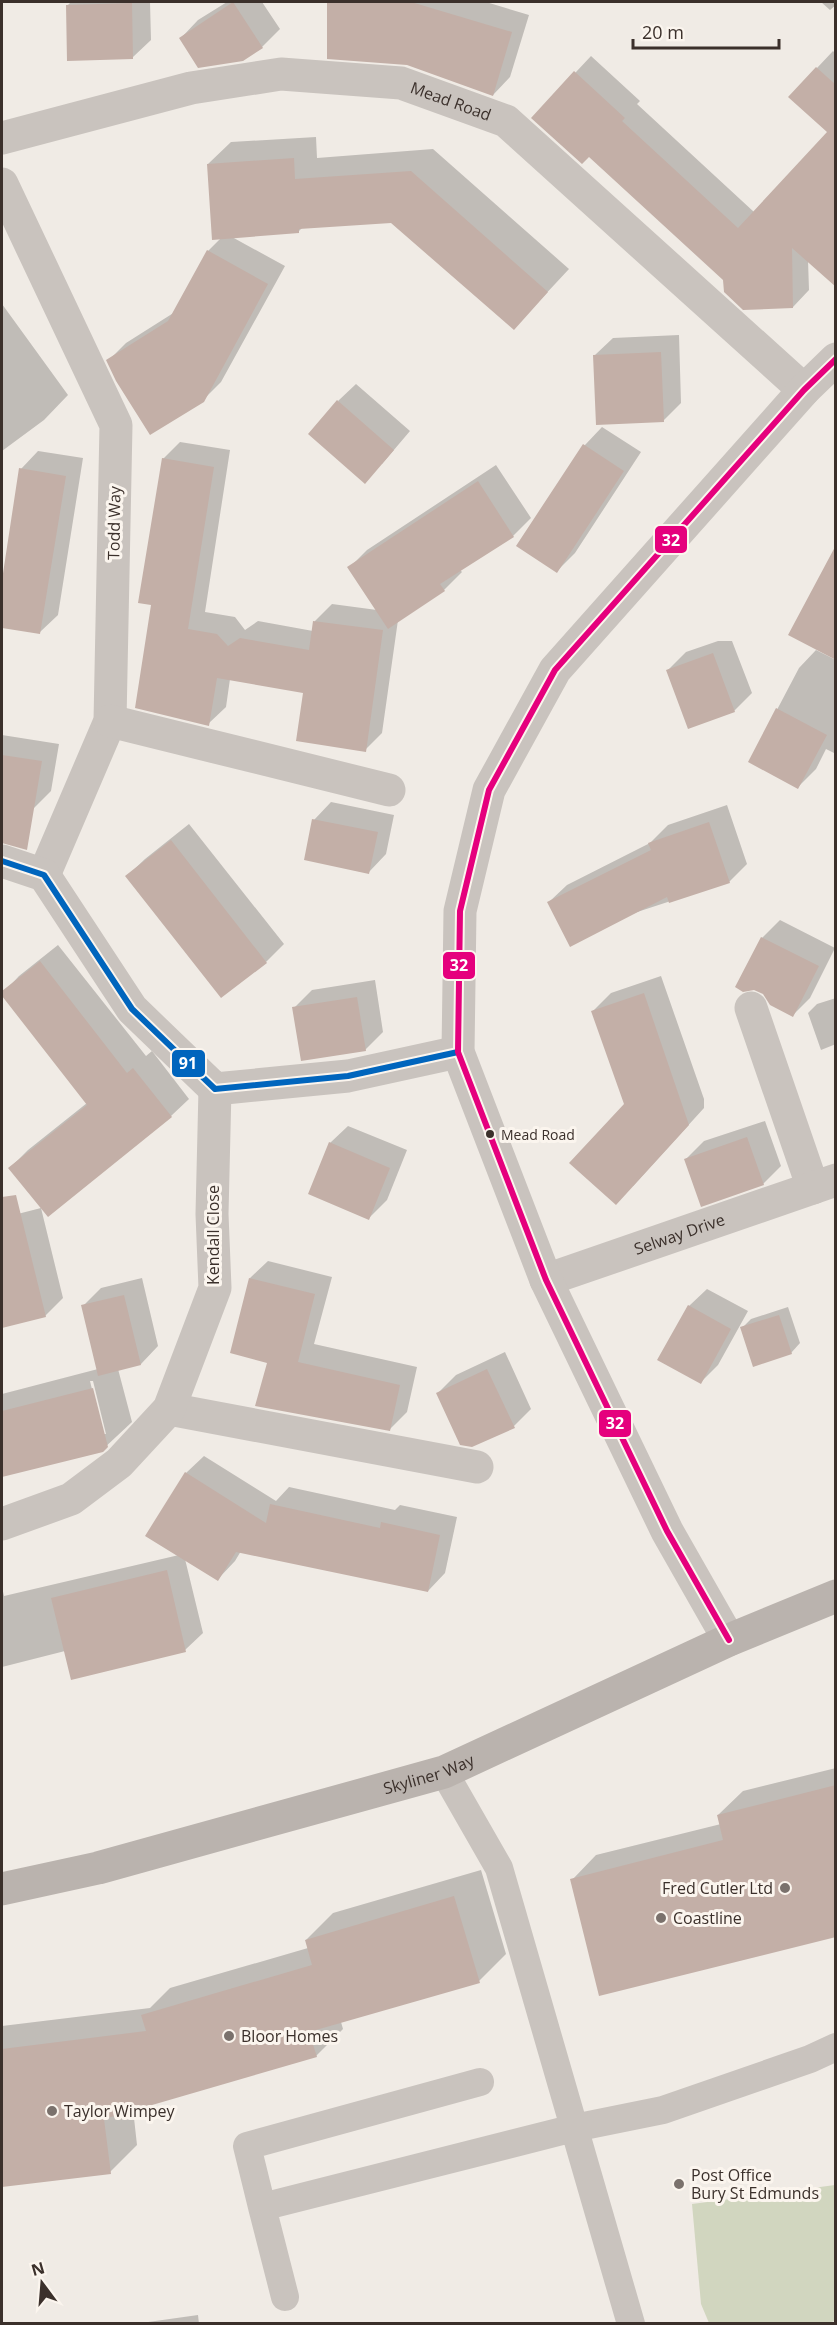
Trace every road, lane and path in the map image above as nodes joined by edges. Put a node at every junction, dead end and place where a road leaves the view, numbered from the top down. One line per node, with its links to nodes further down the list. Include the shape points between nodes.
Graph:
1 (2, 138): 4 (street, Mead Road, via 190,88 281,74 401,83 506,121)
2 (2, 184): 5 (street, Todd Way, via 116,425)
3 (836, 359): 4 (street)
4 (804, 390): 10 (street, via 555,670 489,790 460,911)
5 (110, 721): 6 (street); 8 (street, Todd Way)
6 (389, 790)
7 (2, 861): 8 (street)
8 (44, 875): 11 (street, via 132,1009)
9 (751, 1008): 12 (street, Selway Drive)
10 (458, 1052): 11 (street, via 348,1076); 13 (street)
11 (214, 1089): 14 (street, Kendall Close, via 215,1288)
12 (824, 1184): 13 (street, Selway Drive)
13 (546, 1280): 18 (street, via 667,1531)
14 (169, 1409): 15 (street); 16 (street, Kendall Close, via 119,1462 71,1499)
15 (477, 1467)
16 (2, 1524)
17 (836, 1596): 18 (street, Skyliner Way)
18 (729, 1640): 19 (street, Skyliner Way)
19 (444, 1772): 20 (street, Skyliner Way, via 98,1868); 23 (lane, via 498,1868)
20 (2, 1889)
21 (836, 2047): 23 (lane, via 663,2110)
22 (480, 2082): 24 (lane, via 247,2146)
23 (574, 2128): 24 (lane); 26 (lane)
24 (262, 2207): 25 (lane)
25 (285, 2297)
26 (631, 2324)

